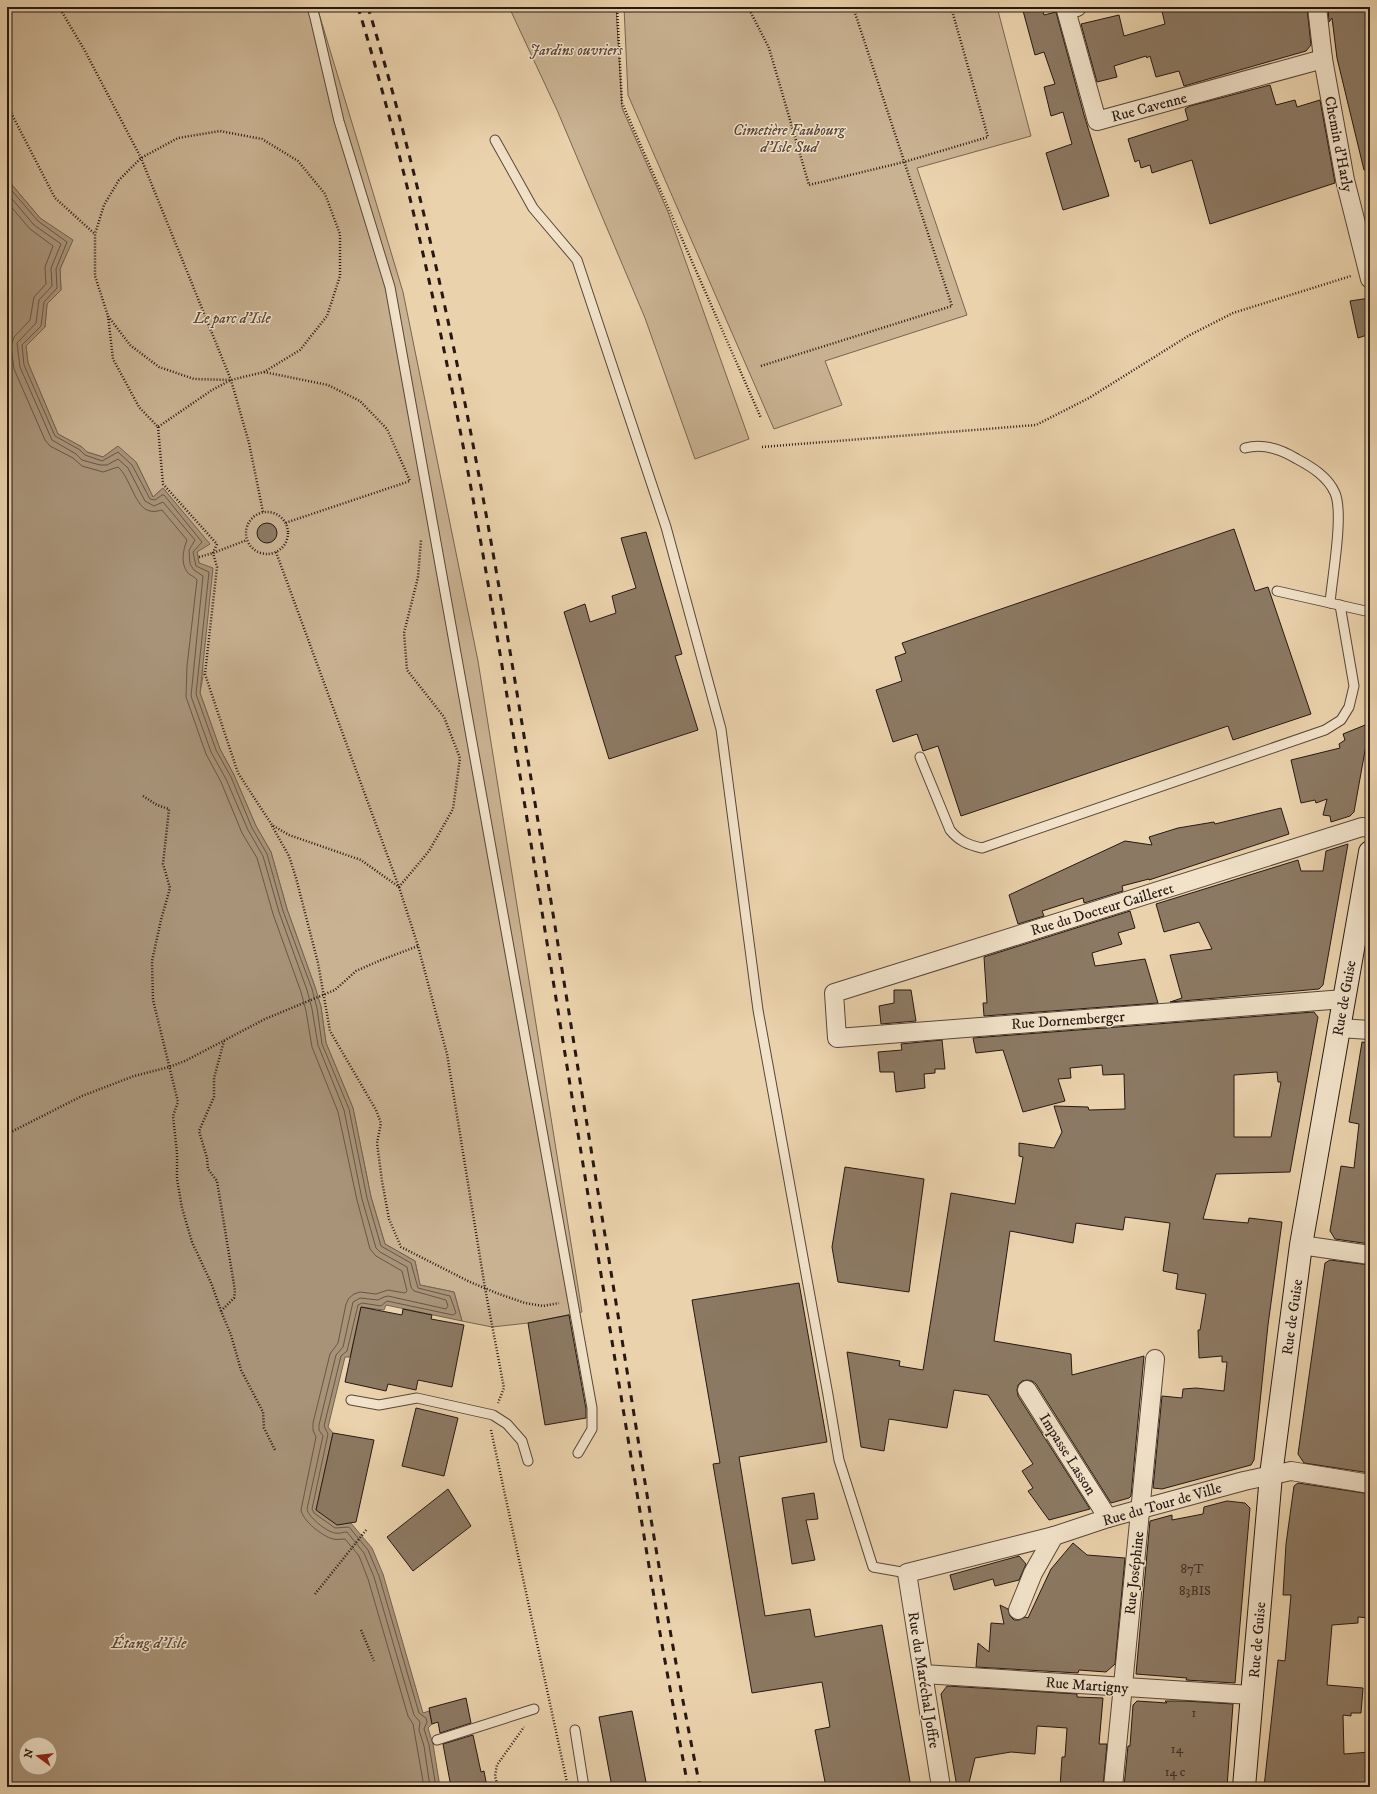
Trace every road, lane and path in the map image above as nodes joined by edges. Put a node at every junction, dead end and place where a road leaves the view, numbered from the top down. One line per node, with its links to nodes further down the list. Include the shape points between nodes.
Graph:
1 (59, 7): 12 (path)
2 (312, 7): 62 (lane, via 339,121 390,287 592,1408 592,1429)
3 (617, 7): 20 (path, via 622,103)
4 (748, 7): 13 (path, via 769,48 809,185)
5 (853, 7): 13 (path)
6 (951, 7): 13 (path, via 988,137)
7 (1077, 7): 9 (street, Rue Cavenne, via 1066,10 1097,121)
8 (1317, 7): 9 (street, Chemin d'Harly)
9 (1322, 59): 15 (street, Chemin d'Harly, via 1345,180)
10 (7, 105): 14 (path, via 56,198)
11 (495, 140): 70 (lane, via 533,208 577,260 666,527 721,729 758,1010 839,1460 873,1567)
12 (141, 158): 14 (path, via 119,180 104,205); 18 (path, via 178,138 220,131 262,139 298,161 325,194 340,234 340,276 327,316 300,350); 19 (path)
13 (904, 162): 17 (path, via 952,306)
14 (95, 234): 16 (path, via 95,276)
15 (1368, 275): 22 (path, via 1233,313 1188,336 1089,398 1036,425)
16 (108, 316): 19 (path, via 130,345 159,367 194,379); 21 (path, via 113,359 139,407)
17 (761, 366)
18 (264, 372): 19 (path); 24 (path, via 328,386 360,401 387,429)
19 (231, 380): 21 (path, via 212,390); 26 (path, via 249,443)
20 (761, 418)
21 (158, 428): 31 (path, via 163,484 217,544)
22 (762, 447)
23 (1245, 448): 34 (lane, via 1256,445 1271,447 1290,454 1317,470 1330,484 1339,511)
24 (410, 481): 25 (path); 27 (path)
25 (412, 489)
26 (263, 512): 27 (path, via 276,514); 29 (path, via 251,519 246,533)
27 (285, 523): 30 (path, via 288,536)
28 (421, 535): 42 (path, via 418,577 404,633 407,670 444,717 460,758 453,809 429,851)
29 (247, 540): 30 (path, via 250,546 262,554); 31 (path)
30 (276, 552): 42 (path)
31 (213, 553): 32 (path); 39 (path, via 217,567 205,674 238,773)
32 (199, 557)
33 (1277, 591): 34 (lane)
34 (1330, 603): 35 (lane)
35 (1340, 605): 36 (lane); 37 (lane, via 1354,686 1349,707 1341,720 1324,730 982,848 967,845 950,830)
36 (1370, 612)
37 (920, 757)
38 (143, 796): 50 (path, via 169,809 163,864 170,888 152,961 153,1000)
39 (272, 825): 42 (path, via 289,835 361,860); 45 (path, via 294,871 318,963)
40 (1370, 828): 44 (street, Rue du Docteur Cailleret, via 1354,829)
41 (1370, 852): 46 (main road, Rue de Guise)
42 (399, 887): 43 (path)
43 (418, 946): 45 (path, via 356,971 334,990); 54 (path, via 448,1054)
44 (834, 993): 46 (street, Rue Dornemberger, via 837,1038)
45 (321, 996): 49 (path, via 265,1019); 54 (path, via 330,1031 381,1123 377,1143 382,1181 389,1219 401,1247)
46 (1344, 999): 47 (main road, Rue de Guise)
47 (1339, 1028): 48 (street); 52 (main road, Rue de Guise)
48 (1370, 1030)
49 (224, 1040): 50 (path); 56 (path, via 214,1078 214,1097 199,1132 208,1169 217,1182 235,1291 234,1298)
50 (169, 1067): 51 (path, via 134,1076 82,1096); 56 (path, via 178,1102 173,1116 177,1179 182,1208 192,1242)
51 (7, 1134)
52 (1301, 1245): 53 (street); 64 (main road, Rue de Guise)
53 (1370, 1255)
54 (485, 1288): 55 (path, via 525,1303 543,1306); 60 (path, via 504,1388)
55 (554, 1304)
56 (221, 1311): 61 (path, via 232,1335 241,1370 263,1412 264,1428)
57 (1155, 1359): 66 (street, Rue Joséphine)
58 (1027, 1390): 67 (street, Impasse Lasson)
59 (351, 1400): 60 (lane, via 379,1405 417,1398)
60 (493, 1415): 63 (lane, via 507,1424 522,1441); 79 (path, via 490,1424)
61 (275, 1450)
62 (578, 1453)
63 (528, 1461)
64 (1271, 1475): 65 (street, Rue du Tour de Ville, via 1291,1471); 66 (street, Rue du Tour de Ville); 77 (main road, Rue de Guise)
65 (1370, 1484)
66 (1141, 1510): 67 (street, Rue du Tour de Ville); 76 (street, Rue Joséphine)
67 (1108, 1518): 69 (street, Rue du Tour de Ville)
68 (367, 1529): 71 (path)
69 (1054, 1536): 70 (street, Rue du Tour de Ville); 72 (street, via 1033,1573)
70 (907, 1573): 75 (street, Rue du Maréchal Joffre)
71 (315, 1594)
72 (1018, 1610)
73 (361, 1630): 74 (path)
74 (374, 1661)
75 (923, 1674): 76 (street, Rue Martigny); 87 (street, Rue du Maréchal Joffre)
76 (1123, 1687): 77 (street, Rue Martigny); 88 (street, Rue Joséphine)
77 (1251, 1696): 89 (main road, Rue de Guise)
78 (534, 1709): 83 (lane)
79 (553, 1715): 80 (path); 85 (path)
80 (546, 1716)
81 (528, 1724): 84 (path, via 497,1765 495,1776)
82 (575, 1730): 86 (lane)
83 (437, 1740)
84 (498, 1787)
85 (568, 1787)
86 (584, 1787)
87 (941, 1787)
88 (1113, 1787)
89 (1244, 1787)

